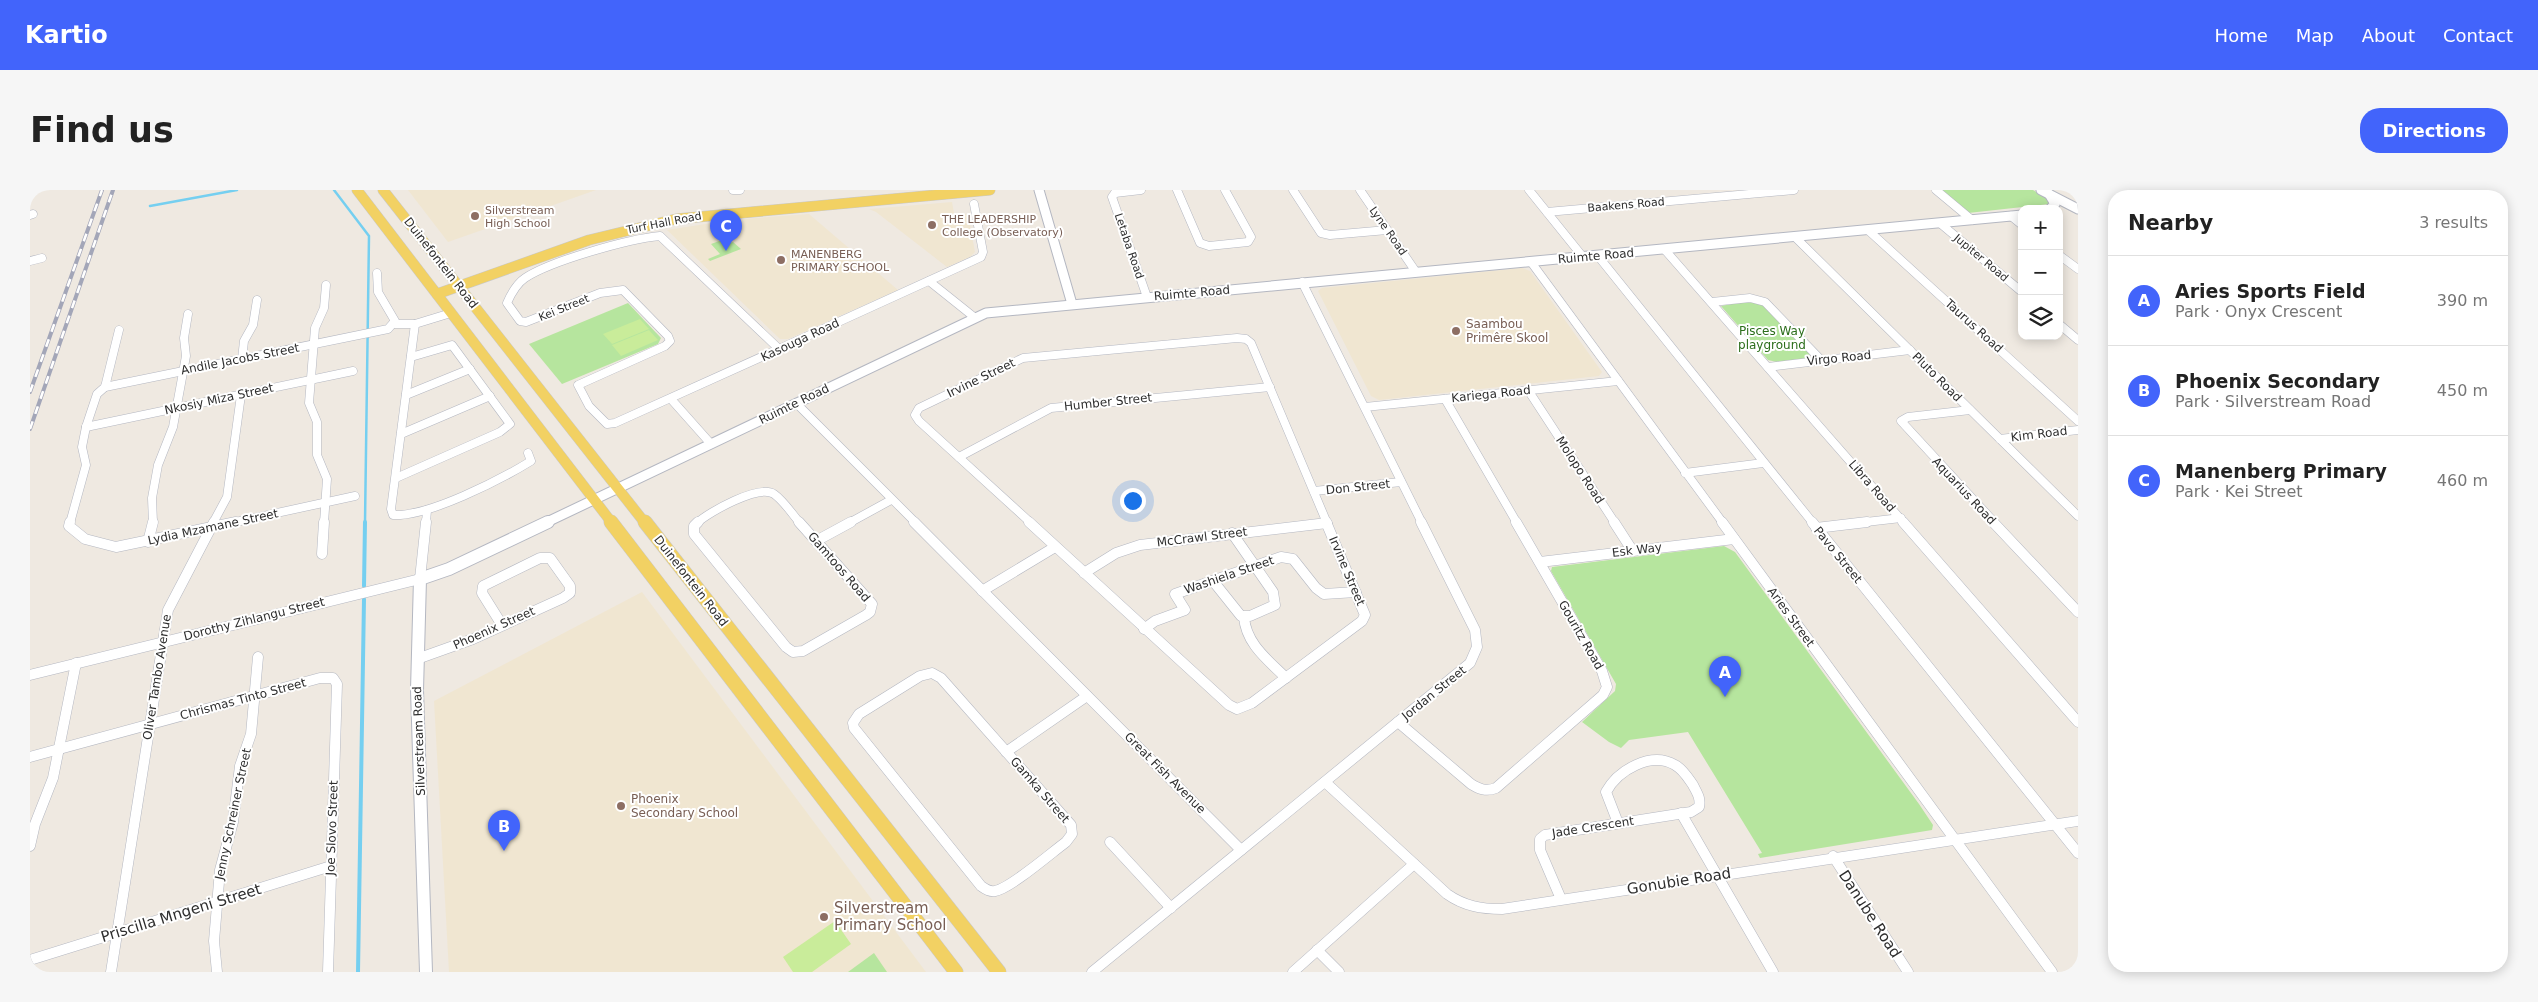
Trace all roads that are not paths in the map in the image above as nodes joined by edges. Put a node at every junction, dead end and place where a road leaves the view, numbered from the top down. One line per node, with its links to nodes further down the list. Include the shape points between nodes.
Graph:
1 (357, 190): 46 (main road, Duinefontein Road)
2 (383, 190): 44 (main road, Duinefontein Road)
3 (733, 190): 4 (street)
4 (740, 190)
5 (990, 190): 44 (main road, Turf Hall Road, via 676,219 588,240)
6 (1039, 190): 50 (street)
7 (1141, 190): 16 (street, Letaba Road)
8 (1177, 190): 9 (street, via 1200,243 1211,246 1248,242 1251,237)
9 (1225, 190)
10 (1293, 190): 28 (street, via 1321,233 1333,235)
11 (1360, 190): 28 (street, Lyne Road)
12 (1530, 190): 22 (street)
13 (1794, 190): 22 (street, Baakens Road)
14 (1936, 190): 25 (street)
15 (2041, 190): 17 (street)
16 (1112, 192): 47 (street, Letaba Road)
17 (2049, 194): 19 (street); 20 (street)
18 (974, 204): 41 (street, Kasouga Road, via 982,255)
19 (2054, 205)
20 (2078, 209): 21 (street)
21 (2063, 211)
22 (1547, 212): 33 (street)
23 (2018, 215): 24 (street, Ruimte Road)
24 (2011, 216): 25 (street, Ruimte Road); 26 (street)
25 (1972, 220): 27 (street, Ruimte Road)
26 (2018, 222)
27 (1941, 224): 29 (street, Ruimte Road); 45 (street, Jupiter Road)
28 (1387, 230): 39 (street, Lyne Road)
29 (1870, 231): 30 (street, Ruimte Road); 83 (street, Taurus Road)
30 (1796, 238): 31 (street, Ruimte Road); 61 (street, Pluto Road)
31 (1665, 250): 32 (street, Ruimte Road); 49 (street, Libra Road)
32 (1598, 256): 33 (street, Ruimte Road); 92 (street, Pavo Street)
33 (1583, 257): 37 (street, Ruimte Road)
34 (2063, 257): 38 (street)
35 (42, 258): 36 (street)
36 (30, 261)
37 (1531, 262): 39 (street, Ruimte Road); 70 (street, Aries Street)
38 (2078, 269)
39 (1416, 272): 42 (street, Ruimte Road)
40 (377, 273): 54 (street, via 378,292)
41 (928, 281): 53 (street); 60 (street, Kasouga Road)
42 (1302, 282): 47 (street, Ruimte Road); 80 (street, Jordan Street)
43 (326, 285): 59 (street, via 324,308 316,323)
44 (460, 286): 46 (main road, Turf Hall Road); 96 (main road, Duinefontein Road)
45 (2018, 289)
46 (437, 294): 51 (main road, Duinefontein Road)
47 (1147, 297): 50 (street, Ruimte Road)
48 (257, 300): 63 (street)
49 (1712, 302): 64 (street, via 1750,298 1765,302); 65 (street, Libra Road)
50 (1072, 304): 53 (street, Ruimte Road, via 1000,311)
51 (451, 313): 55 (street); 99 (main road, Duinefontein Road)
52 (188, 314): 67 (street)
53 (974, 317): 79 (street, Ruimte Road)
54 (395, 324): 55 (street); 59 (street, Andile Jacobs Street, via 376,332)
55 (415, 324): 62 (street)
56 (2063, 327): 58 (street)
57 (119, 330): 71 (street)
58 (2078, 340)
59 (314, 344): 63 (street, Andile Jacobs Street); 69 (street)
60 (779, 350): 77 (street, Kasouga Road); 84 (street, Kei Street, via 662,236 651,236 575,260 523,280 507,303 522,322 620,290 627,292 668,336 670,341 666,346 578,385 579,393)
61 (1910, 350): 64 (street, Virgo Road); 82 (street, Pluto Road)
62 (411, 357): 66 (street, via 452,345); 75 (street)
63 (242, 359): 67 (street, Andile Jacobs Street)
64 (1822, 360): 65 (street, Virgo Road)
65 (1768, 367): 104 (street, Libra Road)
66 (470, 369): 75 (street); 76 (street)
67 (183, 370): 71 (street, Andile Jacobs Street); 81 (street)
68 (353, 372): 69 (street, Nkosiy Miza Street)
69 (310, 380): 74 (street, Nkosiy Miza Street); 101 (street, via 310,403 317,422 317,455 326,474)
70 (1618, 381): 73 (street, Kariega Road); 93 (street, Aries Street)
71 (104, 386): 85 (street, via 96,394)
72 (1270, 387): 91 (street, Humber Street, via 1051,408); 91 (street, Irvine Street, via 1251,343 1242,338 1024,358 917,410 918,421); 97 (street, Irvine Street)
73 (1528, 390): 78 (street, Kariega Road); 113 (street, Molopo Road)
74 (241, 395): 81 (street, Nkosiy Miza Street); 107 (street, Oliver Tambo Avenue, via 229,489)
75 (406, 395): 87 (street)
76 (490, 396): 87 (street); 94 (street, via 510,422 508,427)
77 (671, 398): 84 (street, Kasouga Road, via 623,421); 89 (street)
78 (1446, 399): 80 (street, Kariega Road); 115 (street, Gouritz Road)
79 (796, 403): 89 (street, Ruimte Road); 100 (street, Great Fish Avenue)
80 (1365, 407): 95 (street, Jordan Street)
81 (176, 408): 85 (street, Nkosiy Miza Street); 111 (street, via 173,427 158,465 152,498 153,524)
82 (1970, 410): 88 (street, Pluto Road); 122 (street, Aquarius Road, via 1901,420)
83 (2078, 420)
84 (608, 424)
85 (86, 428): 111 (street, Lydia Mzamane Street, via 82,447 86,465 70,530 108,548)
86 (2078, 430): 88 (street, Kim Road)
87 (401, 434): 94 (street)
88 (2000, 439): 103 (street, Pluto Road)
89 (710, 444): 96 (street, Ruimte Road)
90 (528, 453): 102 (street, via 532,459 528,463)
91 (959, 457): 112 (street, Irvine Street)
92 (1763, 463): 93 (street); 106 (street, Pavo Street)
93 (1685, 473): 109 (street, Aries Street)
94 (396, 478): 102 (street, via 393,515 408,516)
95 (1401, 482): 97 (street, Don Street); 135 (street, Jordan Street, via 1475,630 1478,643 1470,662)
96 (618, 488): 99 (street, Ruimte Road); 166 (main road, Duinefontein Road)
97 (1314, 492): 105 (street, Irvine Street)
98 (355, 496): 101 (street, Lydia Mzamane Street)
99 (596, 499): 118 (street, Ruimte Road, via 449,570); 165 (main road, Duinefontein Road)
100 (892, 500): 110 (street); 120 (street, Great Fish Avenue)
101 (325, 502): 107 (street, Lydia Mzamane Street); 114 (street)
102 (427, 510): 118 (street, Silverstream Road)
103 (2078, 516)
104 (1900, 518): 106 (street); 136 (street, Libra Road)
105 (1327, 523): 108 (street, McCrawl Street); 121 (street, Irvine Street)
106 (1816, 528): 145 (street, Pavo Street)
107 (212, 529): 111 (street, Lydia Mzamane Street); 126 (street, Oliver Tambo Avenue, via 172,601)
108 (1232, 533): 116 (street); 117 (street, McCrawl Street, via 1130,547)
109 (1734, 539): 113 (street, Esk Way); 146 (street, Aries Street)
110 (816, 541): 110 (street, Gamtoos Road, via 869,599 872,608 866,615 808,649 793,652 696,537 694,530 702,519 765,490 774,494)
111 (148, 542)
112 (1055, 547): 117 (street, Irvine Street); 120 (street)
113 (1632, 550): 115 (street, Esk Way)
114 (322, 554)
115 (1540, 562): 135 (street, Gouritz Road, via 1606,679 1603,695 1490,791 1471,784)
116 (1255, 566): 119 (street, Washiela Street); 121 (street, Washiela Street, via 1281,557 1290,558 1324,594); 123 (street, via 1277,601 1271,608)
117 (1084, 573): 125 (street, Irvine Street)
118 (420, 579): 126 (street, Dorothy Zihlangu Street); 128 (street, Silverstream Road)
119 (1213, 581): 123 (street); 125 (street, Washiela Street, via 1174,594 1185,610 1155,621)
120 (982, 591): 134 (street, Great Fish Avenue)
121 (1356, 592): 131 (street, Irvine Street, via 1364,619)
122 (2078, 612)
123 (1244, 617): 131 (street, via 1248,637)
124 (502, 625): 124 (street, Phoenix Street, via 482,592 483,586 546,556 550,558 570,586 570,593); 128 (street, Phoenix Street)
125 (1144, 629): 131 (street, Irvine Street, via 1235,709 1246,707)
126 (163, 641): 129 (street, Dorothy Zihlangu Street); 137 (street, Oliver Tambo Avenue)
127 (258, 657): 133 (street, Jenny Schreiner Street)
128 (417, 659): 164 (street, Silverstream Road)
129 (76, 663): 130 (street, Dorothy Zihlangu Street); 138 (street)
130 (30, 675)
131 (1286, 678)
132 (337, 684): 133 (street, Chrismas Tinto Street, via 333,678 327,677); 153 (street, Joe Slovo Street)
133 (255, 696): 137 (street, Chrismas Tinto Street); 156 (street, Jenny Schreiner Street, via 251,734 240,766)
134 (1087, 696): 139 (street); 149 (street, Great Fish Avenue)
135 (1398, 722): 141 (street, Jordan Street)
136 (2078, 722)
137 (150, 724): 138 (street, Chrismas Tinto Street); 158 (street, Oliver Tambo Avenue)
138 (59, 749): 140 (street, Chrismas Tinto Street); 148 (street, via 51,785)
139 (1006, 752): 139 (street, Gamka Street, via 1068,822 1072,834 1007,886 995,891 981,886 857,732 854,723 859,714 920,676 932,673 941,678)
140 (30, 757)
141 (1325, 782): 149 (street, Jordan Street); 152 (street, Gonubie Road)
142 (1681, 813): 144 (street, Jade Crescent); 144 (street, Jade Crescent, via 1698,807 1700,799 1686,774 1677,765 1664,760 1636,764 1607,787); 154 (street)
143 (2078, 821): 145 (street, Gonubie Road)
144 (1618, 823): 155 (street, Jade Crescent, via 1552,833 1540,839 1540,850)
145 (2054, 824): 146 (street, Gonubie Road); 150 (street, Pavo Street)
146 (1956, 841): 151 (street, Gonubie Road); 172 (street, Aries Street)
147 (1110, 842): 157 (street)
148 (30, 846)
149 (1241, 850): 157 (street, Jordan Street)
150 (2078, 853)
151 (1832, 856): 154 (street, Gonubie Road); 171 (street, Danube Road)
152 (1414, 864): 155 (street, Gonubie Road, via 1456,901 1478,909); 159 (street)
153 (331, 866): 156 (street, Priscilla Mngeni Street); 163 (street, Joe Slovo Street)
154 (1718, 876): 155 (street, Gonubie Road); 170 (street)
155 (1561, 899)
156 (216, 903): 158 (street, Priscilla Mngeni Street); 162 (street, Jenny Schreiner Street, via 214,941)
157 (1170, 908): 167 (street, Jordan Street)
158 (117, 932): 160 (street, Priscilla Mngeni Street); 161 (street, Oliver Tambo Avenue)
159 (1317, 950): 168 (street); 169 (street)
160 (30, 960)
161 (110, 972)
162 (217, 972)
163 (328, 972)
164 (426, 972)
165 (956, 972)
166 (999, 972)
167 (1092, 972)
168 (1293, 972)
169 (1339, 972)
170 (1773, 972)
171 (1908, 972)
172 (2052, 972)

